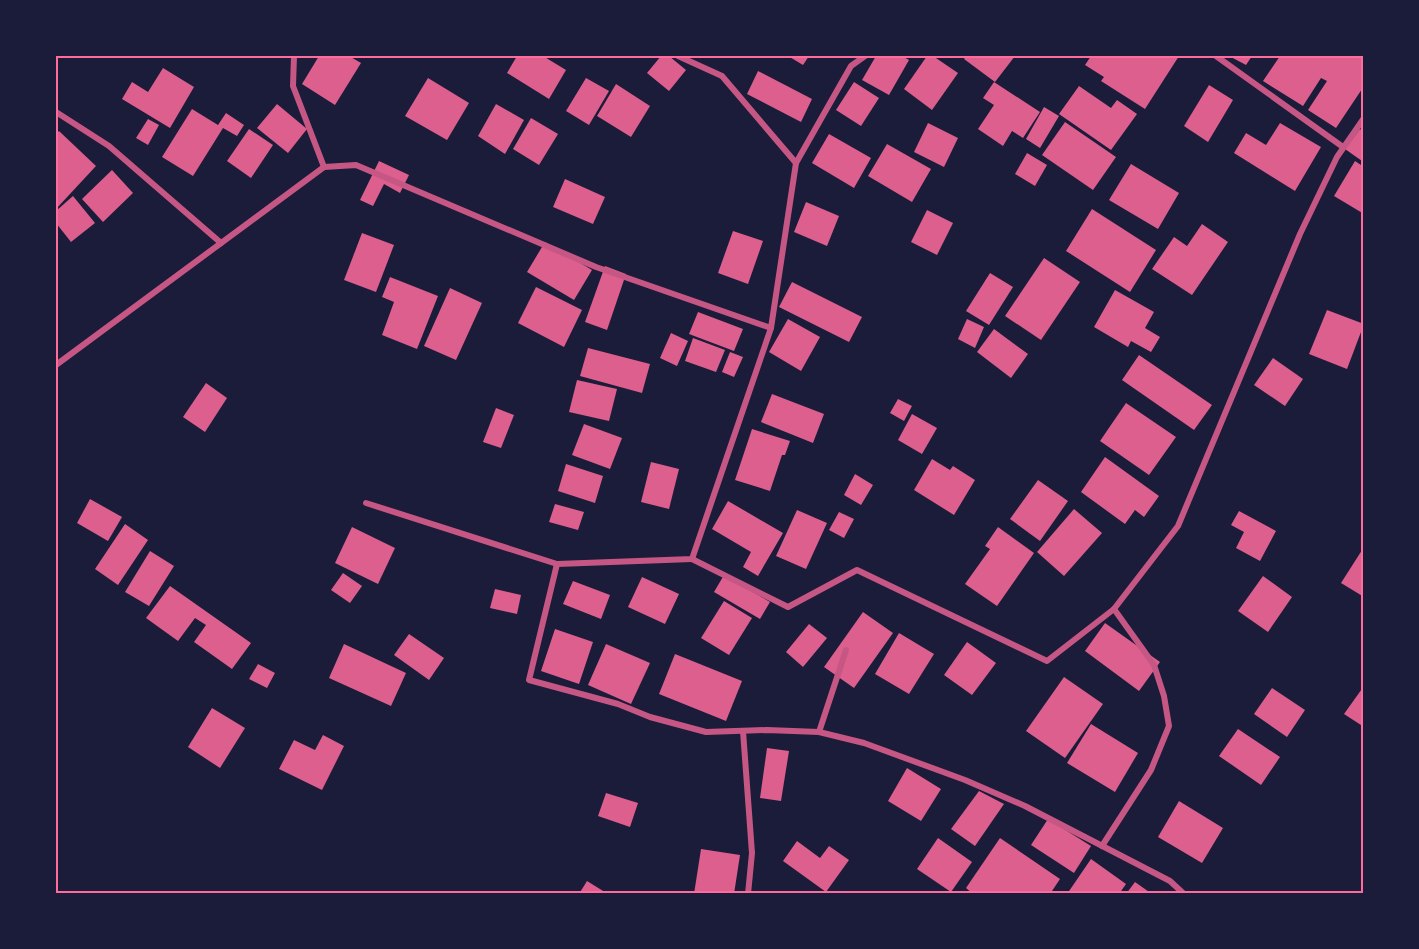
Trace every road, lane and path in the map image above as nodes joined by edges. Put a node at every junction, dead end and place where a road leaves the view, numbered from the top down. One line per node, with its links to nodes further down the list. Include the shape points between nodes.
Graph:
1 (294, 56): 9 (street, via 292,86)
2 (678, 56): 8 (street, via 722,76)
3 (865, 56): 8 (street, via 851,66)
4 (1216, 56): 7 (street)
5 (56, 112): 10 (street, via 109,146)
6 (1364, 118): 7 (street)
7 (1343, 147): 16 (street, via 1300,234 1178,526)
8 (796, 163): 11 (street)
9 (324, 167): 10 (street); 11 (street, via 356,165 596,267)
10 (221, 243): 12 (street)
11 (771, 328): 14 (street)
12 (56, 365)
13 (366, 503): 15 (street)
14 (692, 560): 15 (street); 16 (street, via 788,607 857,570 1047,661)
15 (557, 564): 18 (street, via 529,680 706,732)
16 (1114, 609): 20 (street, via 1154,665 1169,726 1151,770)
17 (846, 650): 19 (street)
18 (743, 731): 19 (street); 21 (street, via 752,854)
19 (819, 732): 20 (street, via 864,743 965,780)
20 (1102, 846): 22 (street, via 1170,881)
21 (748, 894)
22 (1184, 894)

